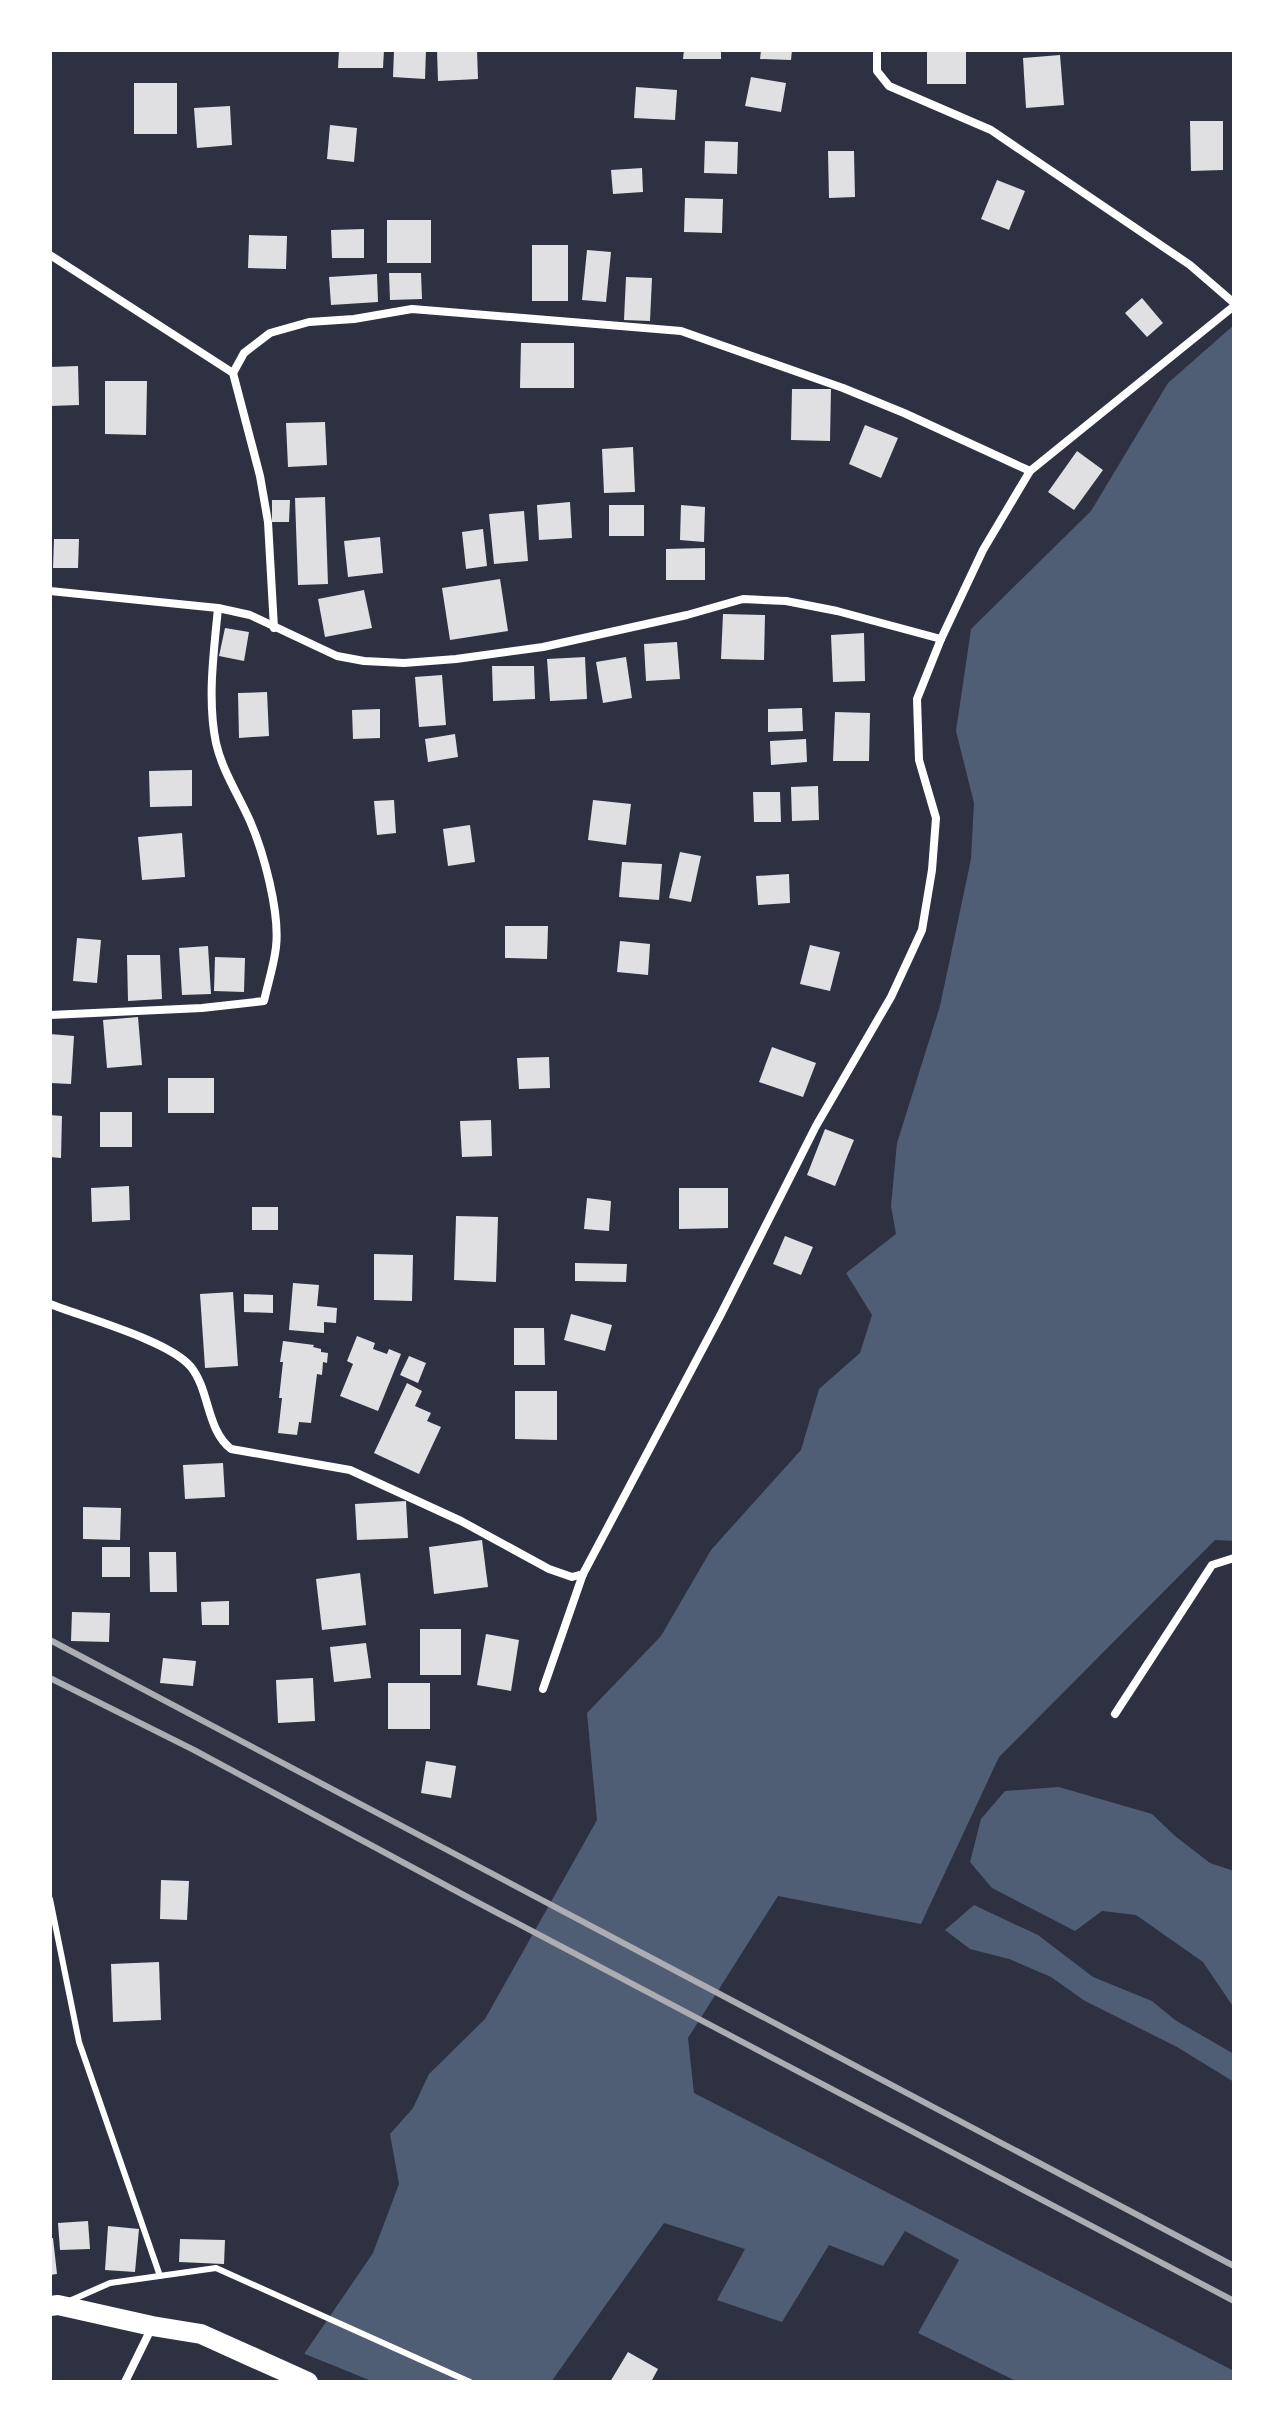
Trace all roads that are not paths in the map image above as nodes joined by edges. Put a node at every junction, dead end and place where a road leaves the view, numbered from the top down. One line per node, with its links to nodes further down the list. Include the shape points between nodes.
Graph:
1 (877, 50): 3 (street, via 877,71 889,86 991,130 1179,257)
2 (50, 255): 4 (street)
3 (1234, 304): 5 (street)
4 (233, 373): 5 (street, via 244,353 270,333 309,322 412,309 681,331 843,388); 8 (street, via 268,522)
5 (1030, 471): 9 (street, via 983,550)
6 (50, 591): 7 (street)
7 (218, 608): 8 (street, via 250,615); 10 (street, via 216,744 252,825 271,885 277,945 264,1001)
8 (274, 628): 9 (street, via 337,656 404,663 543,647 743,599 768,599)
9 (941, 639): 13 (street, via 917,699 919,760 936,818 922,930)
10 (50, 1015)
11 (50, 1304): 13 (street, via 176,1354 191,1367 215,1430 231,1449 350,1470 549,1569 572,1577)
12 (1234, 1558): 15 (street, via 1212,1565)
13 (583, 1574): 14 (street)
14 (543, 1689)
15 (1115, 1714)
16 (50, 1899): 17 (lane, via 79,2042)
17 (160, 2276): 18 (lane, via 110,2283); 22 (lane, via 216,2268)
18 (54, 2306): 19 (main road)
19 (152, 2326): 20 (street); 21 (main road, via 201,2334)
20 (125, 2382)
21 (308, 2382)
22 (470, 2382)

